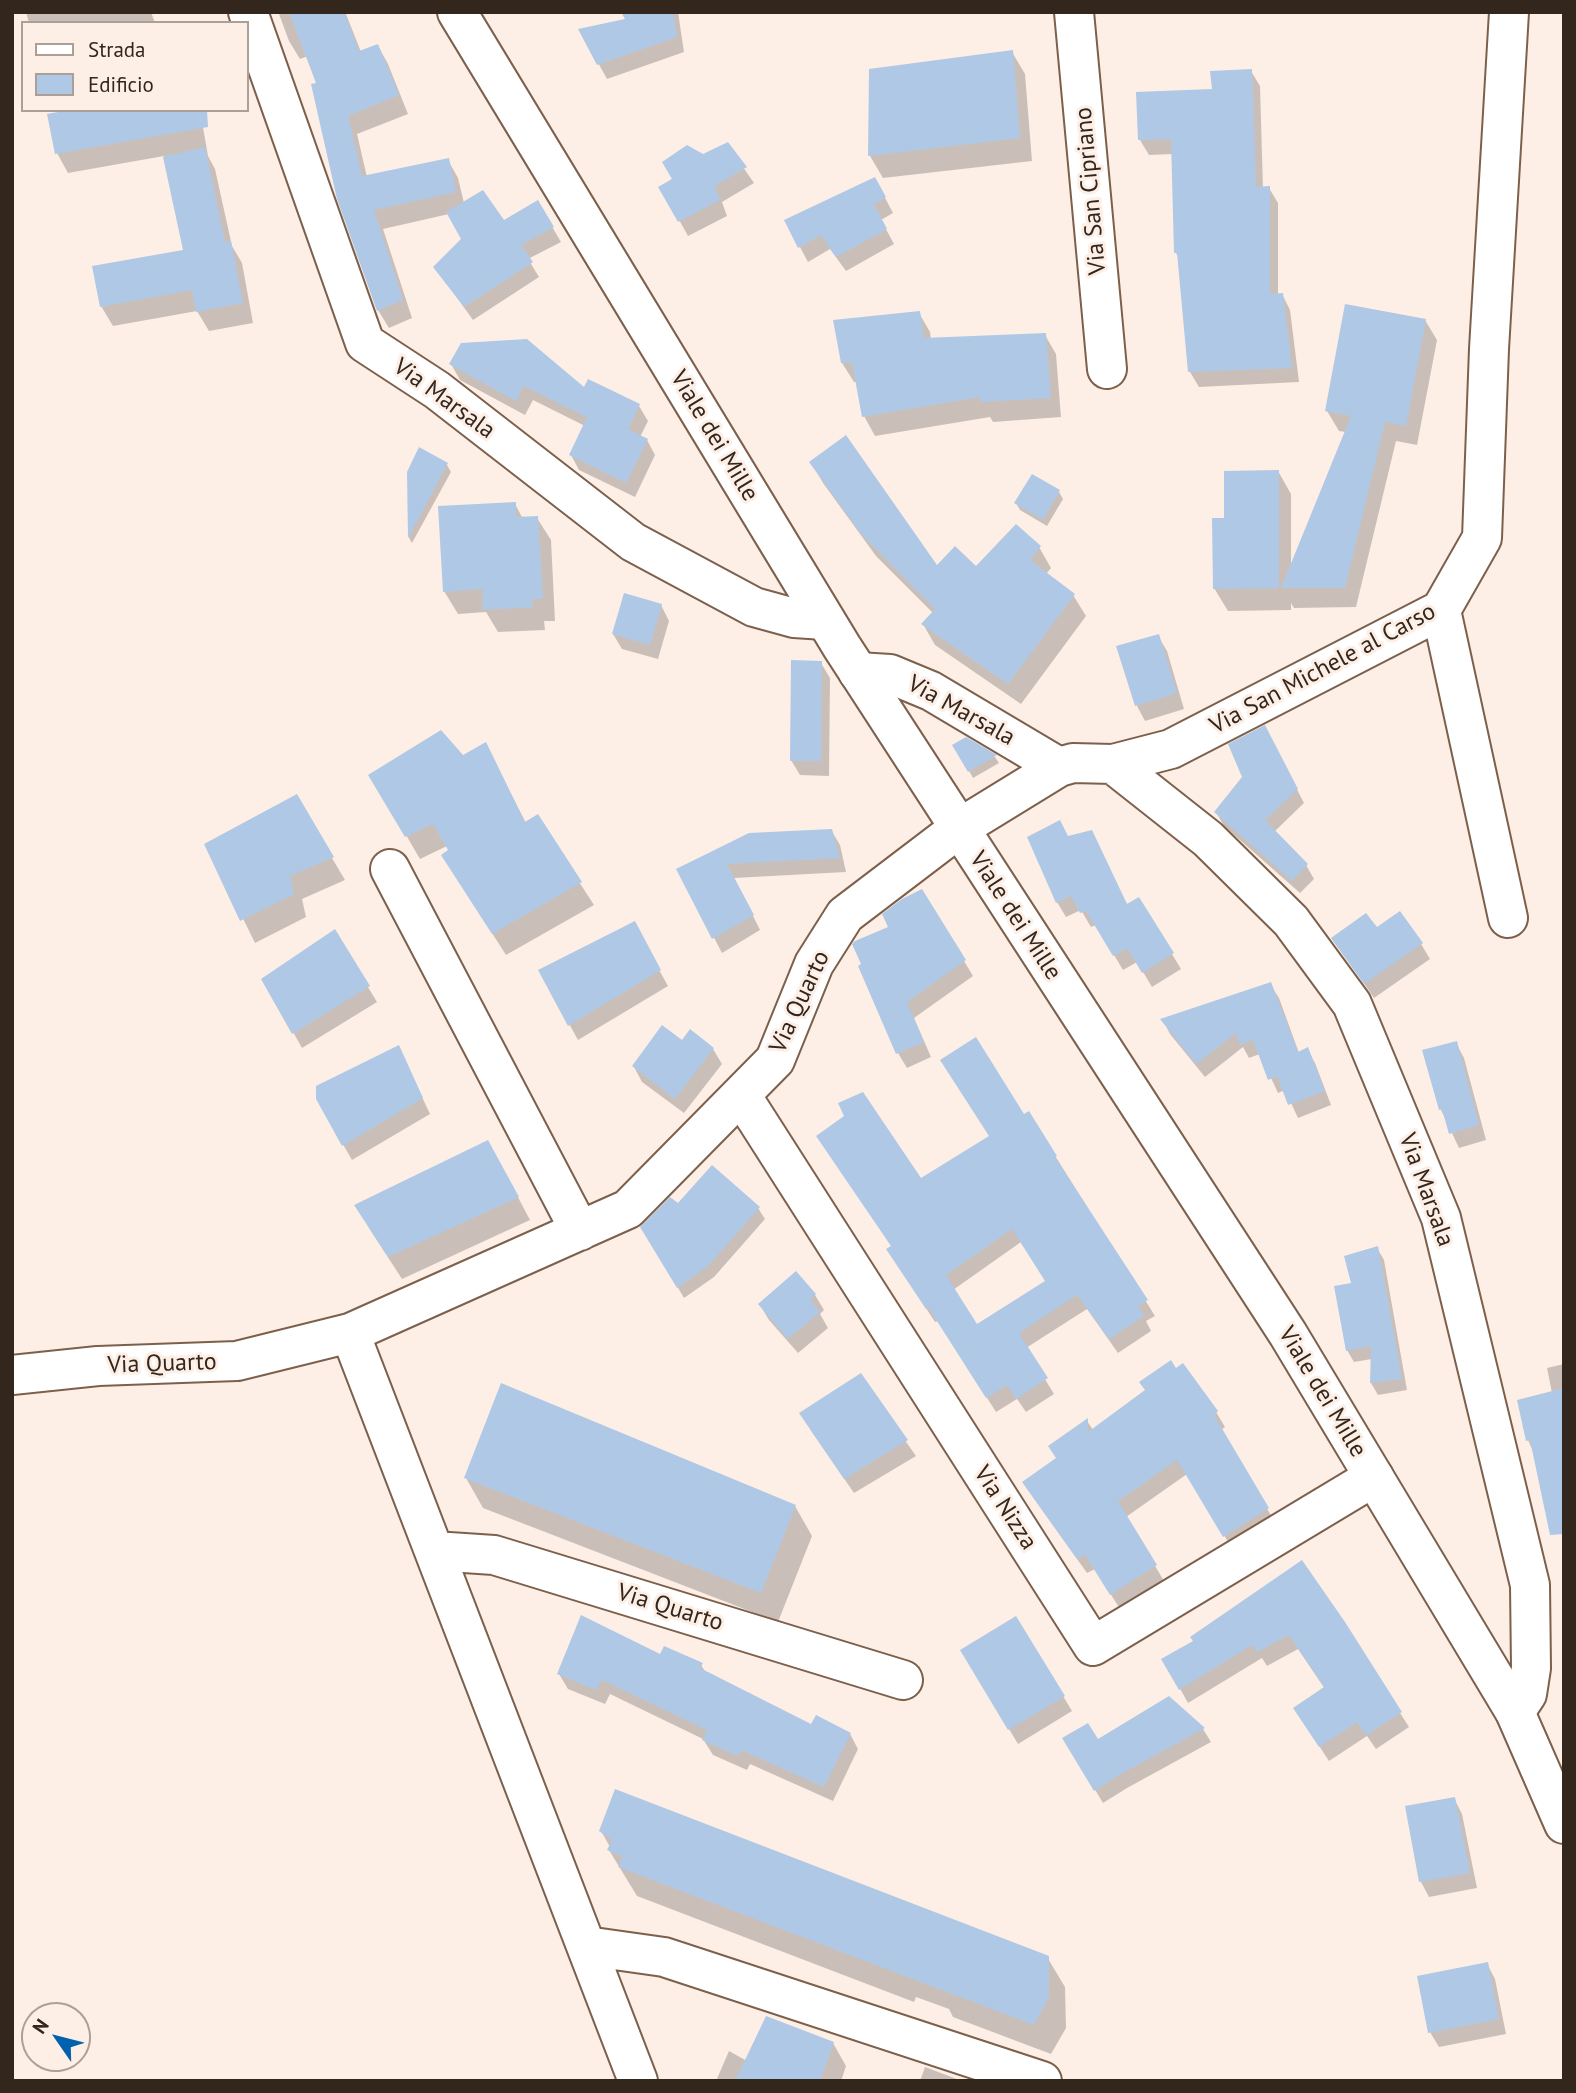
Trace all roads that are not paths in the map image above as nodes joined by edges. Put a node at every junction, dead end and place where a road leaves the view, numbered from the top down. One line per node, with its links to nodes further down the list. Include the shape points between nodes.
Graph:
1 (248, 12): 7 (street, Via Marsala, via 365,343 437,390 633,542 754,607 794,618)
2 (457, 12): 7 (street, Viale dei Mille)
3 (1074, 12): 5 (street, Via San Cipriano)
4 (1509, 12): 6 (street, Via San Michele al Carso, via 1482,538)
5 (1107, 369)
6 (1441, 610): 9 (street, Via San Michele al Carso, via 1171,749); 13 (street)
7 (825, 620): 8 (street, Viale dei Mille)
8 (858, 672): 10 (street, Via Marsala, via 890,674 931,691); 11 (street, Viale dei Mille)
9 (1113, 764): 10 (street, Via San Michele al Carso); 21 (street, Via Marsala, via 1208,839 1291,921 1352,1004 1441,1217 1530,1585 1531,1668 1527,1694)
10 (1059, 767): 11 (street, Via San Michele al Carso)
11 (958, 829): 14 (street, Via Quarto, via 845,915 814,964 775,1060); 18 (street, Viale dei Mille, via 1288,1334)
12 (390, 869): 15 (street)
13 (1508, 918)
14 (741, 1095): 15 (street, Via Quarto, via 628,1209); 18 (street, Via Nizza, via 1093,1646)
15 (580, 1231): 16 (street, Via Quarto)
16 (350, 1333): 17 (street, Via Quarto, via 237,1361); 19 (street)
17 (12, 1374)
18 (1374, 1477): 21 (street, Viale dei Mille)
19 (434, 1551): 20 (street, Via Quarto, via 494,1555); 23 (street)
20 (903, 1679)
21 (1515, 1712): 22 (street, Viale dei Mille)
22 (1564, 1824)
23 (586, 1946): 24 (street); 25 (street, via 664,1957)
24 (638, 2081)
25 (1042, 2081)

